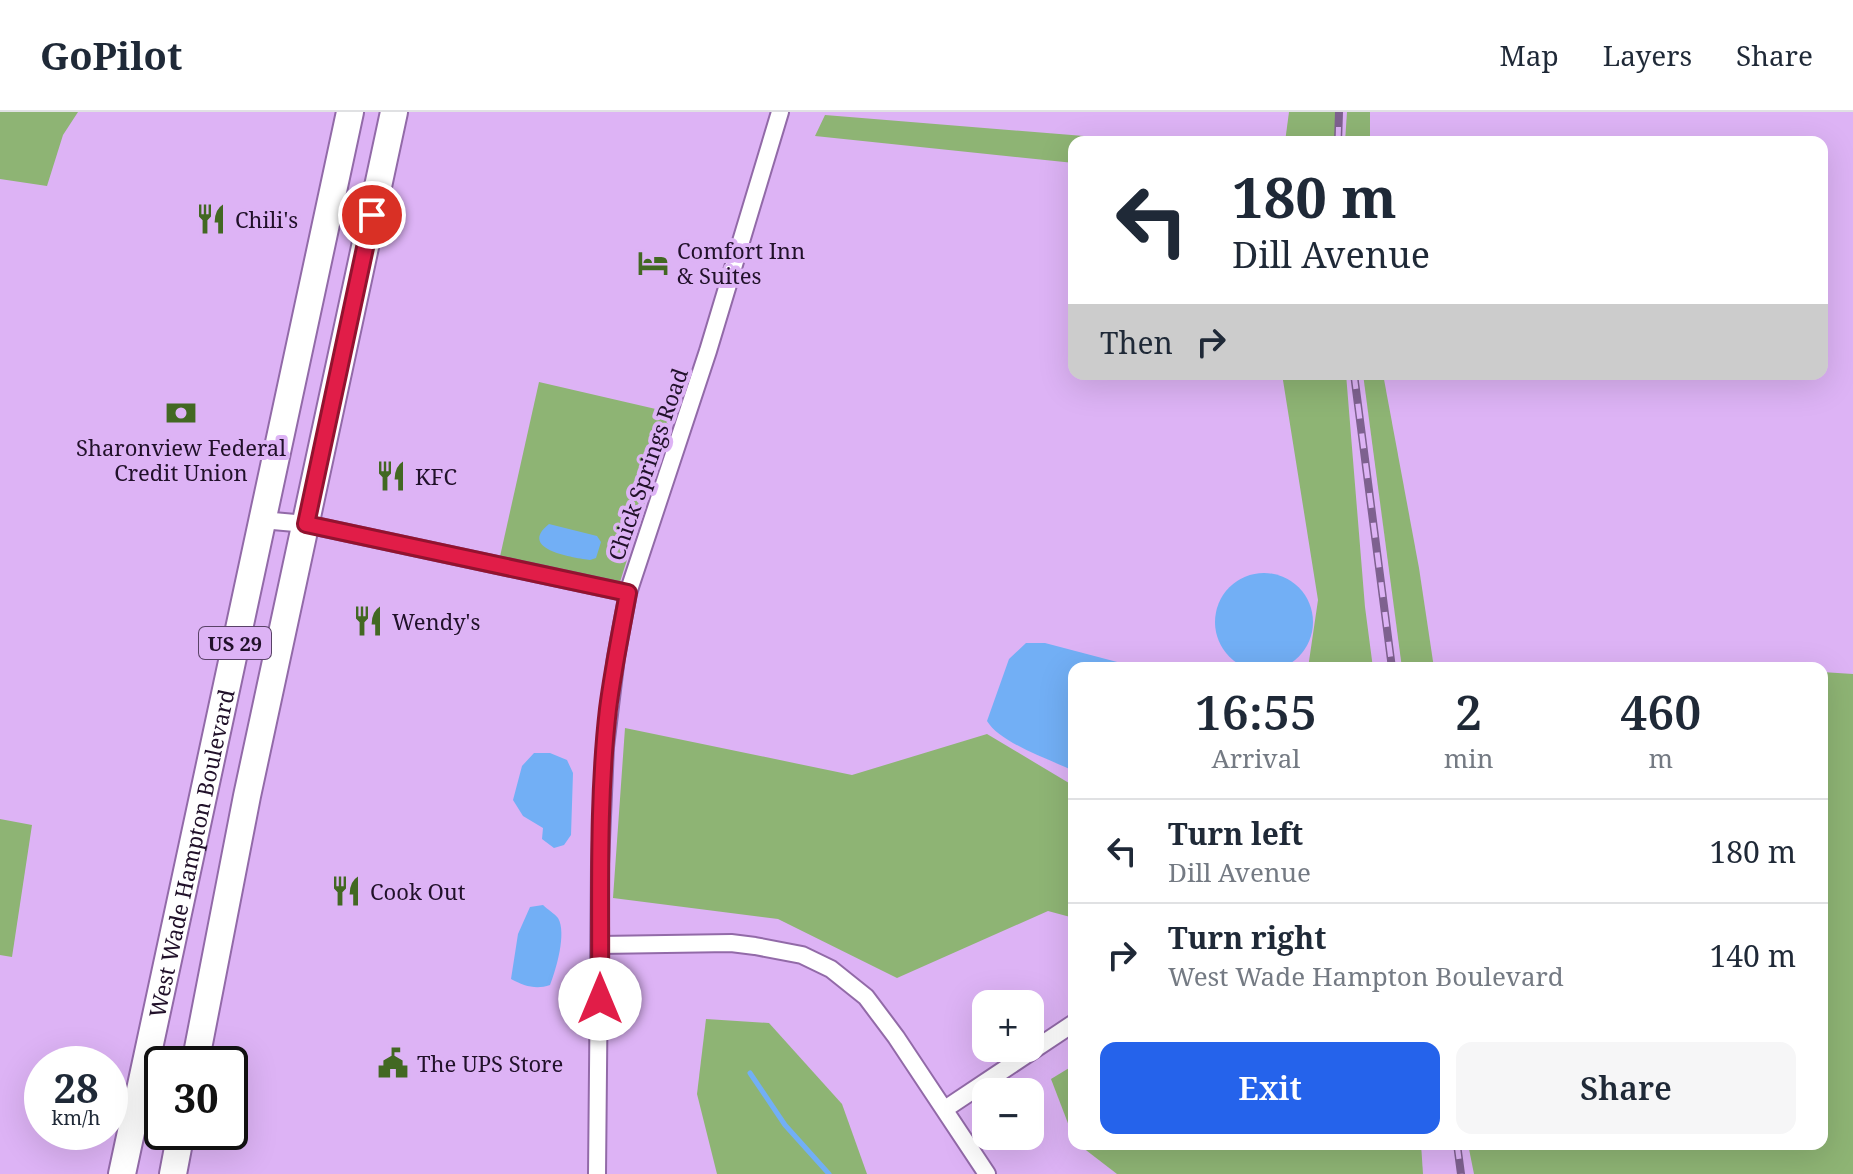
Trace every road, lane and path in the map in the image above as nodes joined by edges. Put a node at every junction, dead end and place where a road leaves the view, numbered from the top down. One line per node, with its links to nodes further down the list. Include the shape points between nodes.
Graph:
1 (350, 112): 4 (main road, West Wade Hampton Boulevard / US 29)
2 (394, 112): 5 (main road, West Wade Hampton Boulevard / US 29)
3 (780, 112): 6 (street, Chick Springs Road)
4 (262, 520): 5 (street); 12 (main road, West Wade Hampton Boulevard / US 29)
5 (306, 524): 6 (street); 9 (main road, West Wade Hampton Boulevard / US 29)
6 (628, 593): 7 (street, Chick Springs Road, via 608,707)
7 (600, 945): 10 (street, via 731,943 817,961 866,997); 14 (street, Chick Springs Road)
8 (1068, 1027): 10 (street)
9 (198, 1046)
10 (945, 1109): 15 (street)
11 (178, 1150): 13 (main road)
12 (122, 1174)
13 (173, 1174)
14 (597, 1174)
15 (987, 1174)

